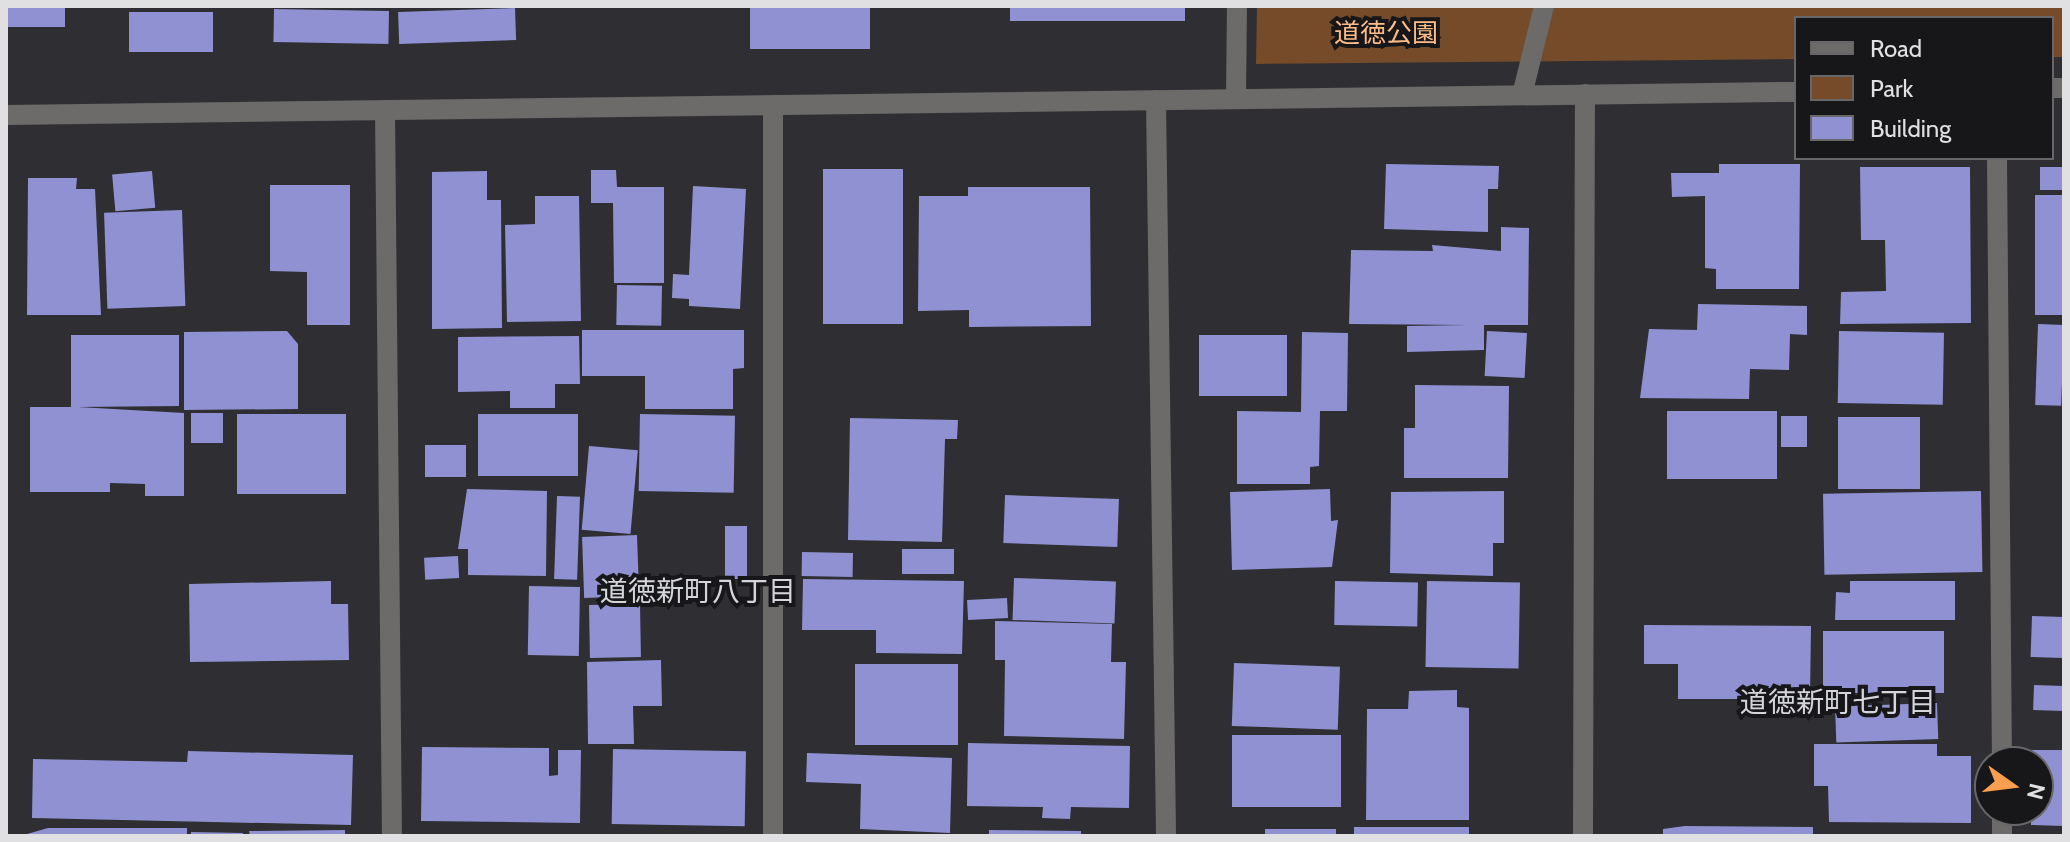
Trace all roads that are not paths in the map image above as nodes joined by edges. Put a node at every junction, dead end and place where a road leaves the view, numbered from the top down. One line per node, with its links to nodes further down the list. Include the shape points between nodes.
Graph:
1 (1237, 6): 6 (street)
2 (1544, 6): 5 (street)
3 (1794, 92): 4 (street)
4 (1585, 94): 5 (street); 16 (street)
5 (1522, 95): 6 (street)
6 (1236, 99): 7 (street)
7 (1156, 100): 8 (street); 15 (street)
8 (773, 105): 9 (street); 14 (street)
9 (385, 110): 10 (street); 13 (street)
10 (6, 115)
11 (1997, 160): 12 (street)
12 (2002, 746)
13 (392, 836)
14 (773, 836)
15 (1166, 836)
16 (1583, 836)

